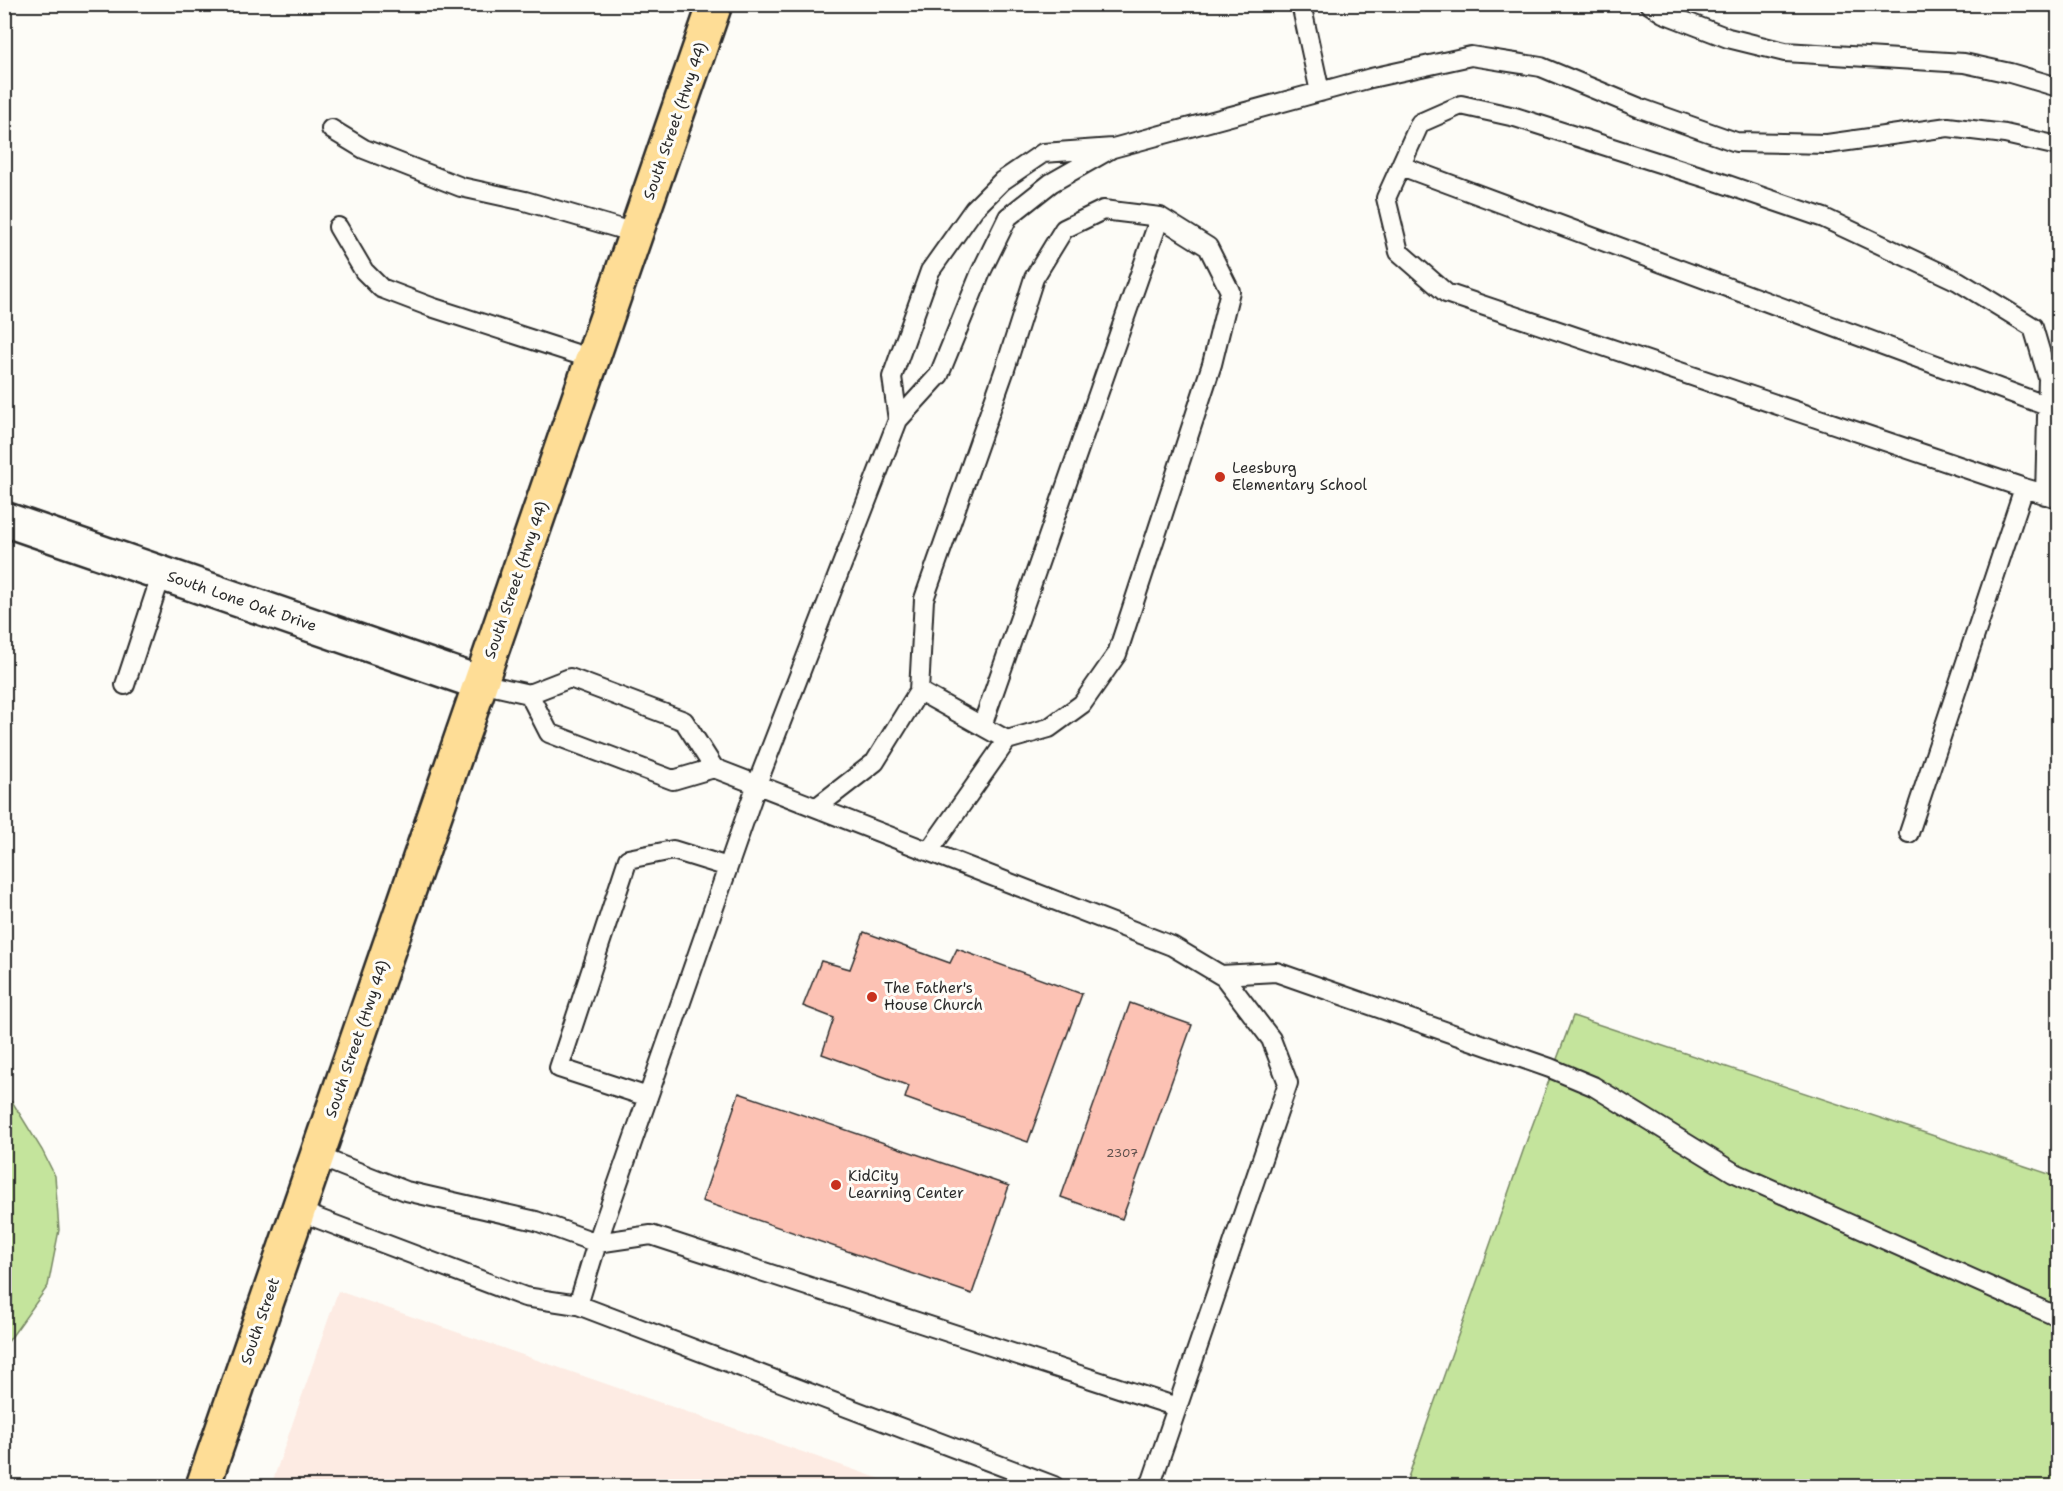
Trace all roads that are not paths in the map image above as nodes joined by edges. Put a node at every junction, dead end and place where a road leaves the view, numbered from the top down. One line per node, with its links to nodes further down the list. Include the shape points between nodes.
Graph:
1 (715, 4): 12 (main road, South Street (Hwy 44))
2 (1300, 4): 5 (lane)
3 (1649, 4): 4 (lane, via 1728,38 1785,52 1964,63)
4 (2058, 87)
5 (1320, 92): 7 (lane, via 1471,56 1541,67 1736,142 1827,144 1948,127); 8 (lane)
6 (331, 129): 12 (lane, via 364,149 461,187)
7 (2058, 146)
8 (1113, 148): 15 (lane, via 1051,183 1008,217 939,375); 15 (lane, via 1043,153 1002,181 974,209 930,271 892,376)
9 (1401, 166): 14 (lane); 14 (lane, via 1420,123 1461,105 1515,117 1824,218 1958,281 2032,327 2048,378); 16 (lane, via 1386,198 1399,252 1446,293)
10 (1160, 217): 22 (lane, via 1103,210 1064,229 1034,278 924,599); 24 (lane); 25 (lane, via 1208,247 1230,291 1212,364 1117,654 1082,704 1049,728)
11 (338, 227): 13 (lane, via 364,271 381,288)
12 (636, 233): 13 (main road, South Street (Hwy 44))
13 (592, 358): 20 (main road, South Street (Hwy 44))
14 (2047, 406): 17 (lane)
15 (898, 420): 27 (lane)
16 (2024, 488): 17 (lane); 29 (lane)
17 (2052, 496)
18 (4, 519): 19 (street, South Lone Oak Drive)
19 (162, 573): 20 (street, South Lone Oak Drive); 21 (lane)
20 (480, 683): 23 (lane); 34 (main road, South Street (Hwy 44))
21 (125, 685)
22 (919, 691): 24 (lane); 28 (lane, via 875,762)
23 (529, 694): 26 (lane, via 549,733 673,780); 26 (lane, via 570,678 684,721)
24 (981, 726): 25 (lane)
25 (1006, 740): 30 (lane)
26 (714, 768): 27 (lane)
27 (757, 783): 28 (lane); 31 (lane)
28 (817, 807): 30 (lane)
29 (1909, 833)
30 (929, 851): 32 (lane, via 1172,946)
31 (728, 867): 33 (lane); 33 (lane, via 673,850 628,859 559,1068)
32 (1221, 975): 38 (lane, via 1276,972 1550,1068 1593,1086 1733,1172); 39 (lane, via 1271,1039 1288,1083)
33 (648, 1097): 36 (lane)
34 (317, 1156): 35 (main road, South Street); 36 (lane, via 406,1191 536,1221)
35 (298, 1211): 37 (lane, via 525,1297); 40 (main road, South Street)
36 (597, 1243): 37 (lane); 39 (lane, via 651,1235)
37 (578, 1305): 41 (lane)
38 (2058, 1317)
39 (1178, 1407): 42 (lane)
40 (203, 1486)
41 (1054, 1486)
42 (1148, 1486)

